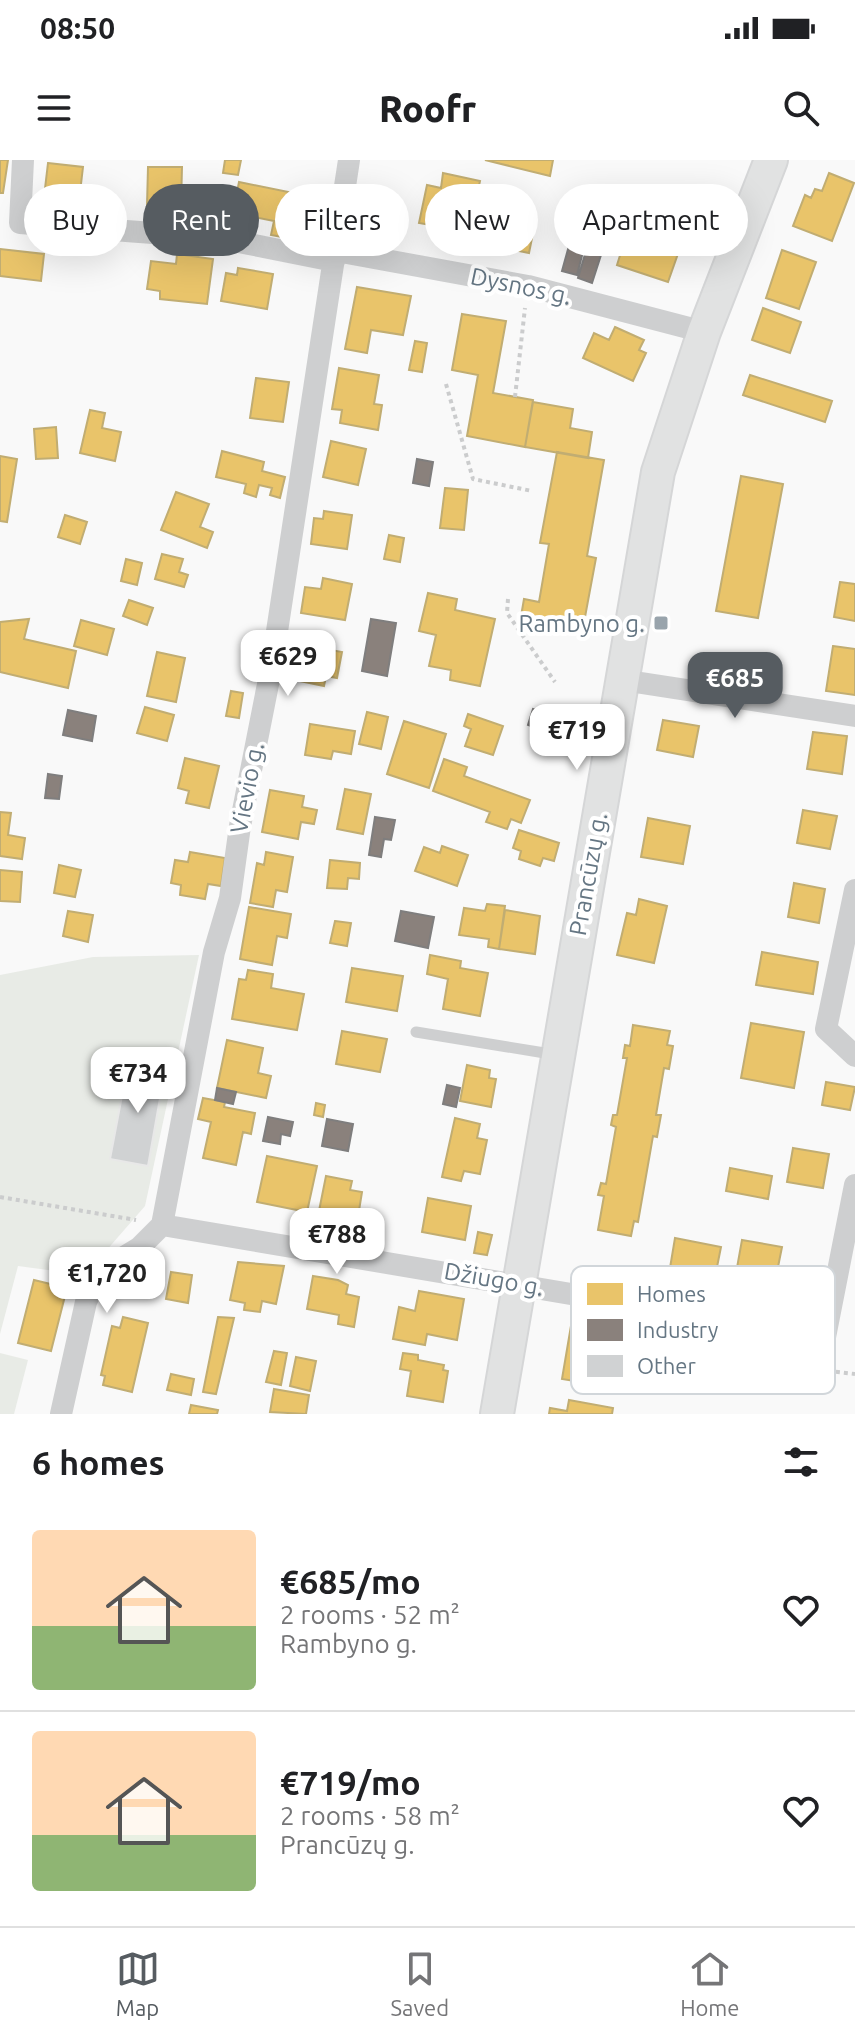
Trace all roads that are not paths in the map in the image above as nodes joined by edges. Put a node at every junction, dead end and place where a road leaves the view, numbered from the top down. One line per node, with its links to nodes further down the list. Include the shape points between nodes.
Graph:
1 (23, 160): 5 (street, Dysnos g., via 20,223)
2 (349, 160): 4 (street, Vievio g.)
3 (771, 160): 7 (street, Prancūzų g.)
4 (346, 184)
5 (275, 247)
6 (335, 256): 7 (street, Dysnos g., via 528,286); 15 (street, Vievio g., via 272,664)
7 (704, 332): 8 (street, Prancūzų g., via 658,472)
8 (622, 680): 9 (street); 12 (street, Prancūzų g.)
9 (855, 716)
10 (855, 890): 13 (street, via 826,1029)
11 (416, 1032): 12 (lane)
12 (557, 1055): 16 (street, Prancūzų g.)
13 (855, 1056)
14 (855, 1185): 17 (street, Džiugo g.)
15 (162, 1225): 16 (street, Džiugo g.); 19 (street, via 96,1280 86,1302)
16 (520, 1282): 18 (street, Džiugo g.); 20 (street, Prancūzų g.)
17 (835, 1286)
18 (571, 1291)
19 (61, 1414)
20 (497, 1414)

